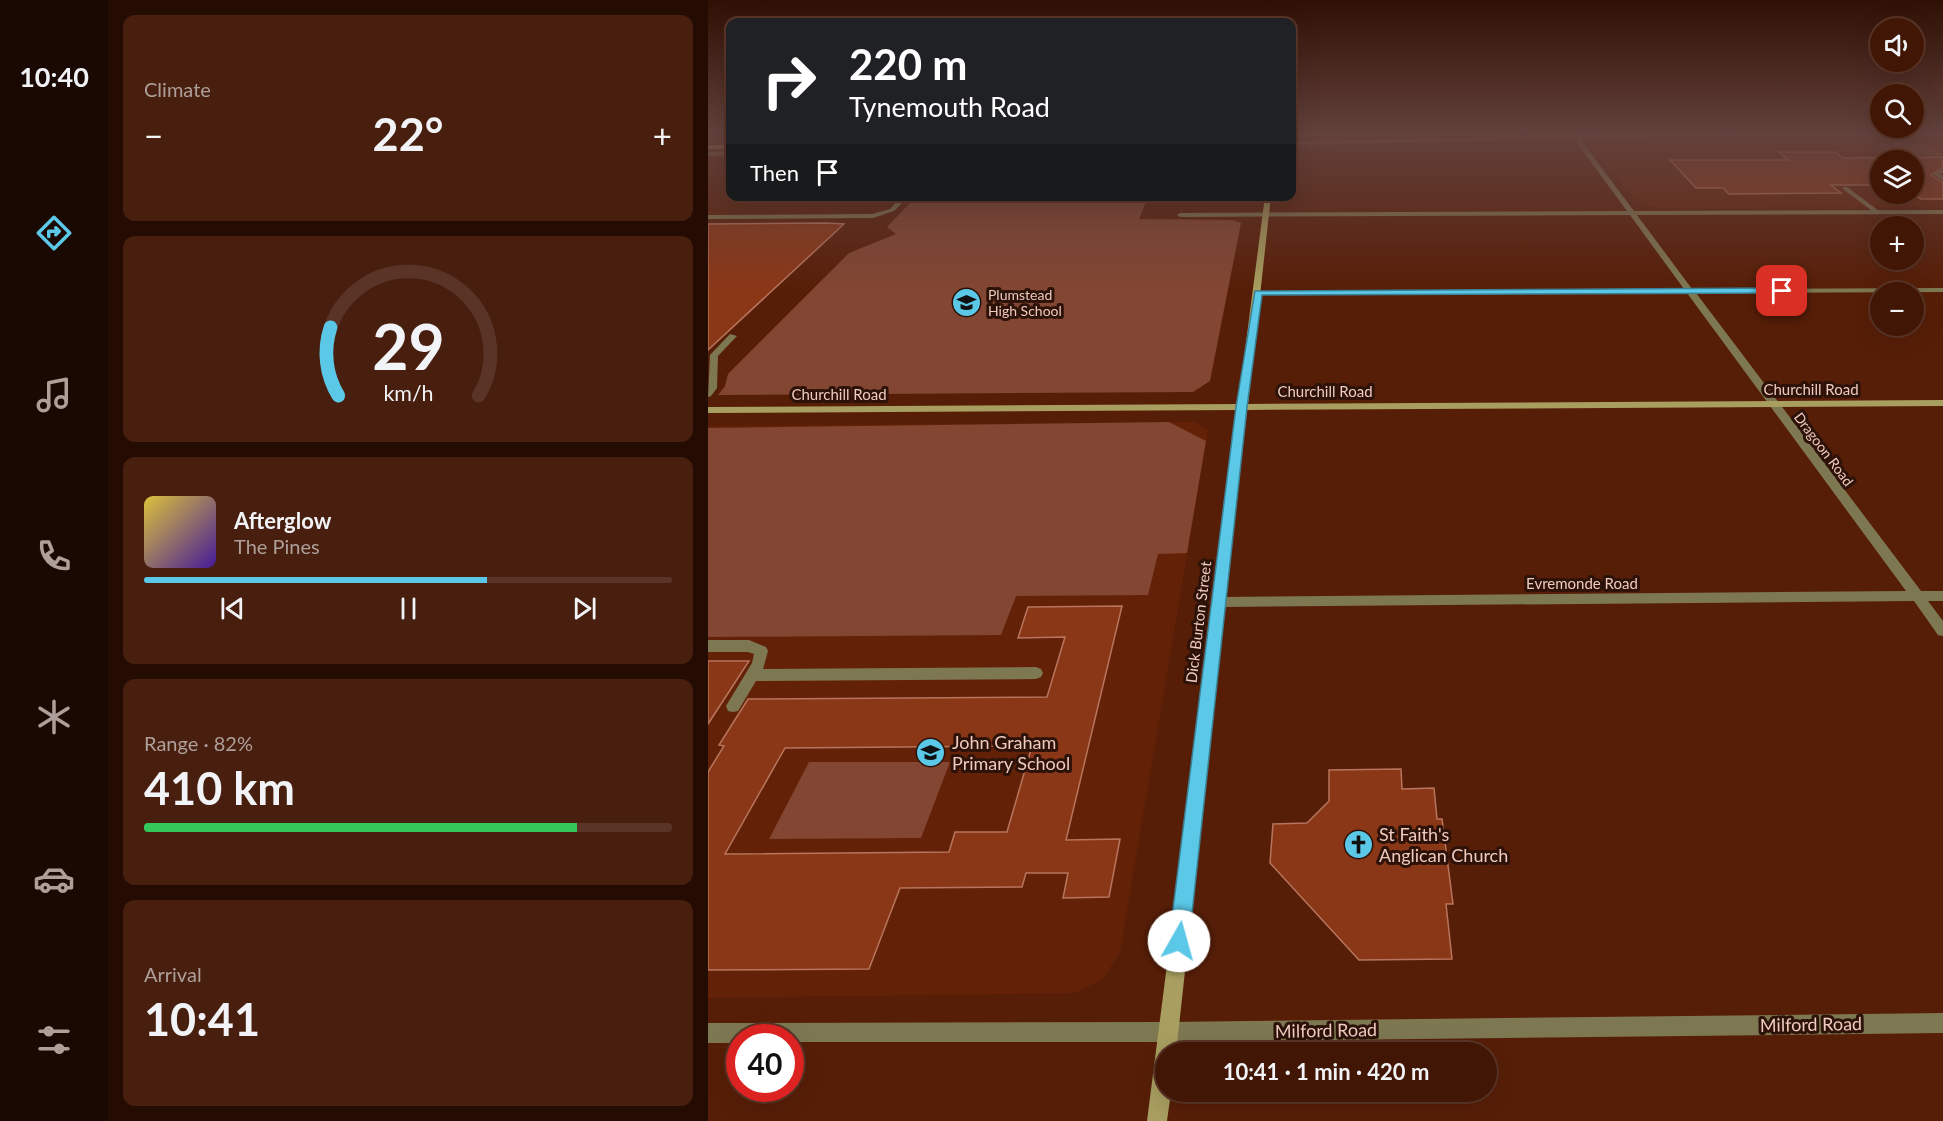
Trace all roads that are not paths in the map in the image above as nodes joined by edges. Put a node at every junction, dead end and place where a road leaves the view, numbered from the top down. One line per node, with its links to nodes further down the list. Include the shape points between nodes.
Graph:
1 (1611, 185): 7 (street, Dragoon Road)
2 (1845, 188): 5 (street)
3 (901, 201): 10 (street, via 892,210 873,216)
4 (1268, 201): 9 (street, Dick Burton Street)
5 (1877, 212): 6 (street); 7 (street)
6 (1943, 212)
7 (1632, 213): 9 (street); 12 (street, Dragoon Road)
8 (1180, 215): 9 (street)
9 (1267, 215): 13 (street, Dick Burton Street)
10 (708, 217)
11 (1943, 290): 12 (street)
12 (1690, 291): 13 (street); 17 (street, Dragoon Road)
13 (1258, 293): 18 (street, Dick Burton Street)
14 (733, 336): 15 (street, via 714,355 712,388)
15 (708, 394)
16 (1943, 403): 17 (street, Churchill Road)
17 (1774, 404): 18 (street, Churchill Road); 20 (street, Dragoon Road)
18 (1242, 407): 19 (street, Churchill Road); 22 (street, Dick Burton Street)
19 (708, 410)
20 (1917, 596): 21 (street, Evremonde Road); 22 (street, Evremonde Road); 23 (street, Dragoon Road)
21 (1943, 596)
22 (1221, 602): 29 (street, Dick Burton Street)
23 (1943, 631)
24 (708, 646): 26 (street, via 756,647 762,657)
25 (1036, 673): 26 (street)
26 (753, 675): 27 (street)
27 (733, 706)
28 (1943, 1023): 29 (street, Milford Road)
29 (1168, 1032): 30 (street, Milford Road); 31 (street, Dick Burton Street)
30 (708, 1034)
31 (1167, 1042)
32 (1160, 1102): 33 (street, Dick Burton Street)
33 (1157, 1121)

